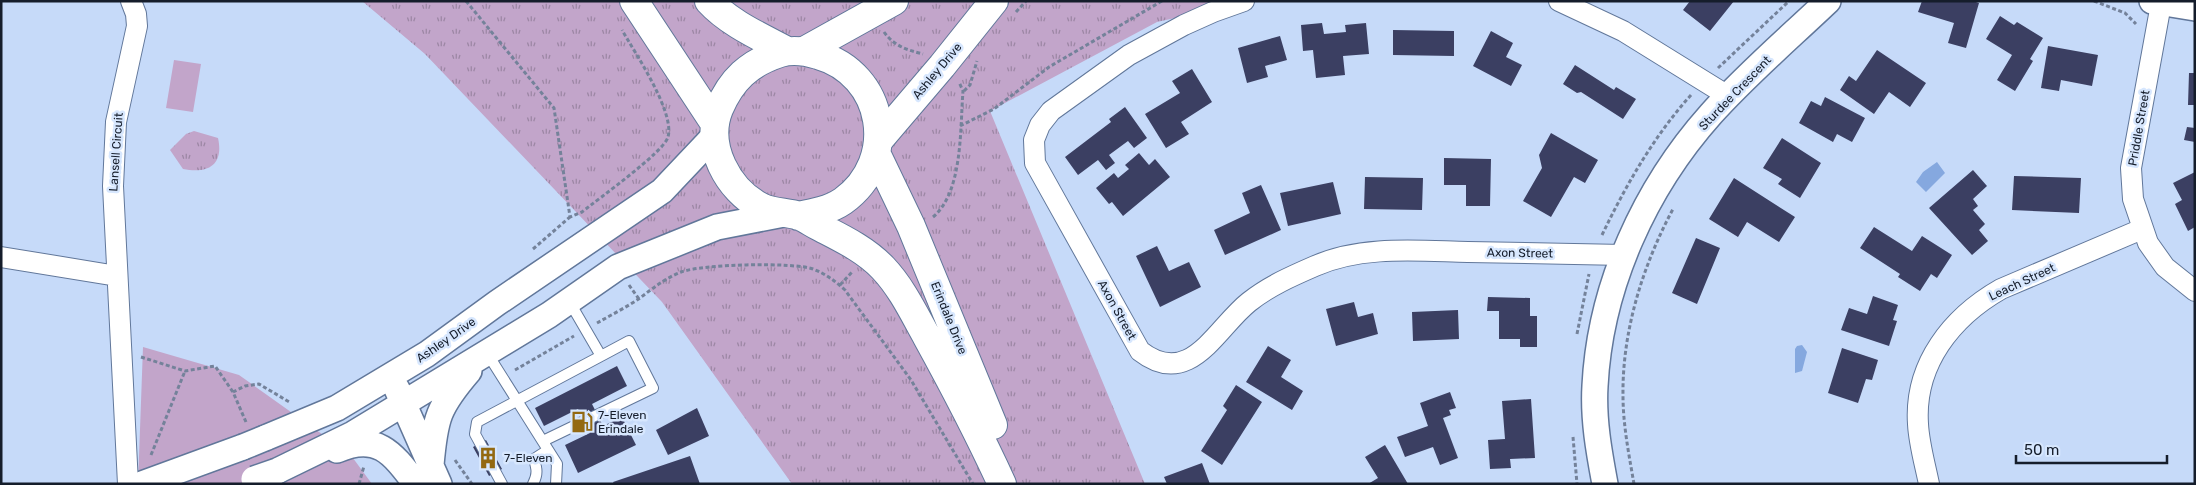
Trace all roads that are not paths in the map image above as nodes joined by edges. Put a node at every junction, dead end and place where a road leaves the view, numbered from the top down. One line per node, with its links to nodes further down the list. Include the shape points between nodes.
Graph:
1 (131, 1): 19 (street, Lansell Circuit, via 137,26 116,122 114,150)
2 (710, 1): 11 (main road, via 715,8 748,30)
3 (894, 1): 11 (main road)
4 (994, 1): 14 (main road, Ashley Drive)
5 (1244, 1): 17 (street, Axon Street, via 1184,24 1129,55 1051,111 1040,124 1034,140 1036,163 1140,351 1150,359 1164,363 1186,361 1205,350 1249,302 1282,280 1338,258 1397,251)
6 (1559, 1): 12 (street, via 1623,30)
7 (1828, 1): 12 (street, Sturdee Crescent)
8 (2156, 2): 9 (street); 16 (street, Priddle Street, via 2132,168 2133,199)
9 (2195, 8)
10 (627, 12): 13 (main road)
11 (795, 51): 13 (main road, via 758,61 740,74 726,92); 14 (main road, via 828,58 851,72 868,93 877,118)
12 (1728, 96): 17 (street, Sturdee Crescent, via 1680,152 1659,184)
13 (715, 130): 15 (main road, via 718,158 743,195 762,208); 20 (street, Ashley Drive, via 662,191)
14 (878, 147): 15 (main road, via 859,186 842,202 821,212); 38 (main road, Erindale Drive)
15 (791, 215): 22 (street, via 717,227 618,267); 37 (main road, Erindale Drive, via 855,245 883,268 904,295 962,400)
16 (2142, 229): 21 (street, Priddle Street, via 2165,267); 40 (street, Leach Street, via 2001,289 1958,321 1936,348 1919,394 1918,424)
17 (1624, 255): 39 (street, Sturdee Crescent, via 1602,328 1595,387 1597,445)
18 (1, 256): 19 (street)
19 (117, 276): 33 (street, Lansell Circuit)
20 (533, 279): 22 (street); 25 (street, Ashley Drive, via 427,354)
21 (2195, 291)
22 (569, 301): 23 (street); 24 (lane)
23 (485, 354): 26 (lane); 27 (street); 32 (street, via 452,390 441,408)
24 (601, 356): 26 (lane); 28 (lane, via 629,341 653,388)
25 (382, 381): 27 (street); 33 (street, Ashley Drive, via 337,408 254,443)
26 (516, 399): 28 (lane); 34 (lane, via 477,422 476,434)
27 (395, 409): 30 (street, via 353,434); 32 (street)
28 (543, 441): 29 (lane)
29 (548, 450): 35 (lane, via 534,459 538,469); 36 (lane, via 556,464)
30 (301, 457): 31 (street); 32 (street, via 326,455 350,444 378,445)
31 (257, 478)
32 (425, 479)
33 (132, 481)
34 (502, 484)
35 (533, 484)
36 (556, 484)
37 (1002, 484)
38 (1017, 484)
39 (1605, 484)
40 (1929, 484)

